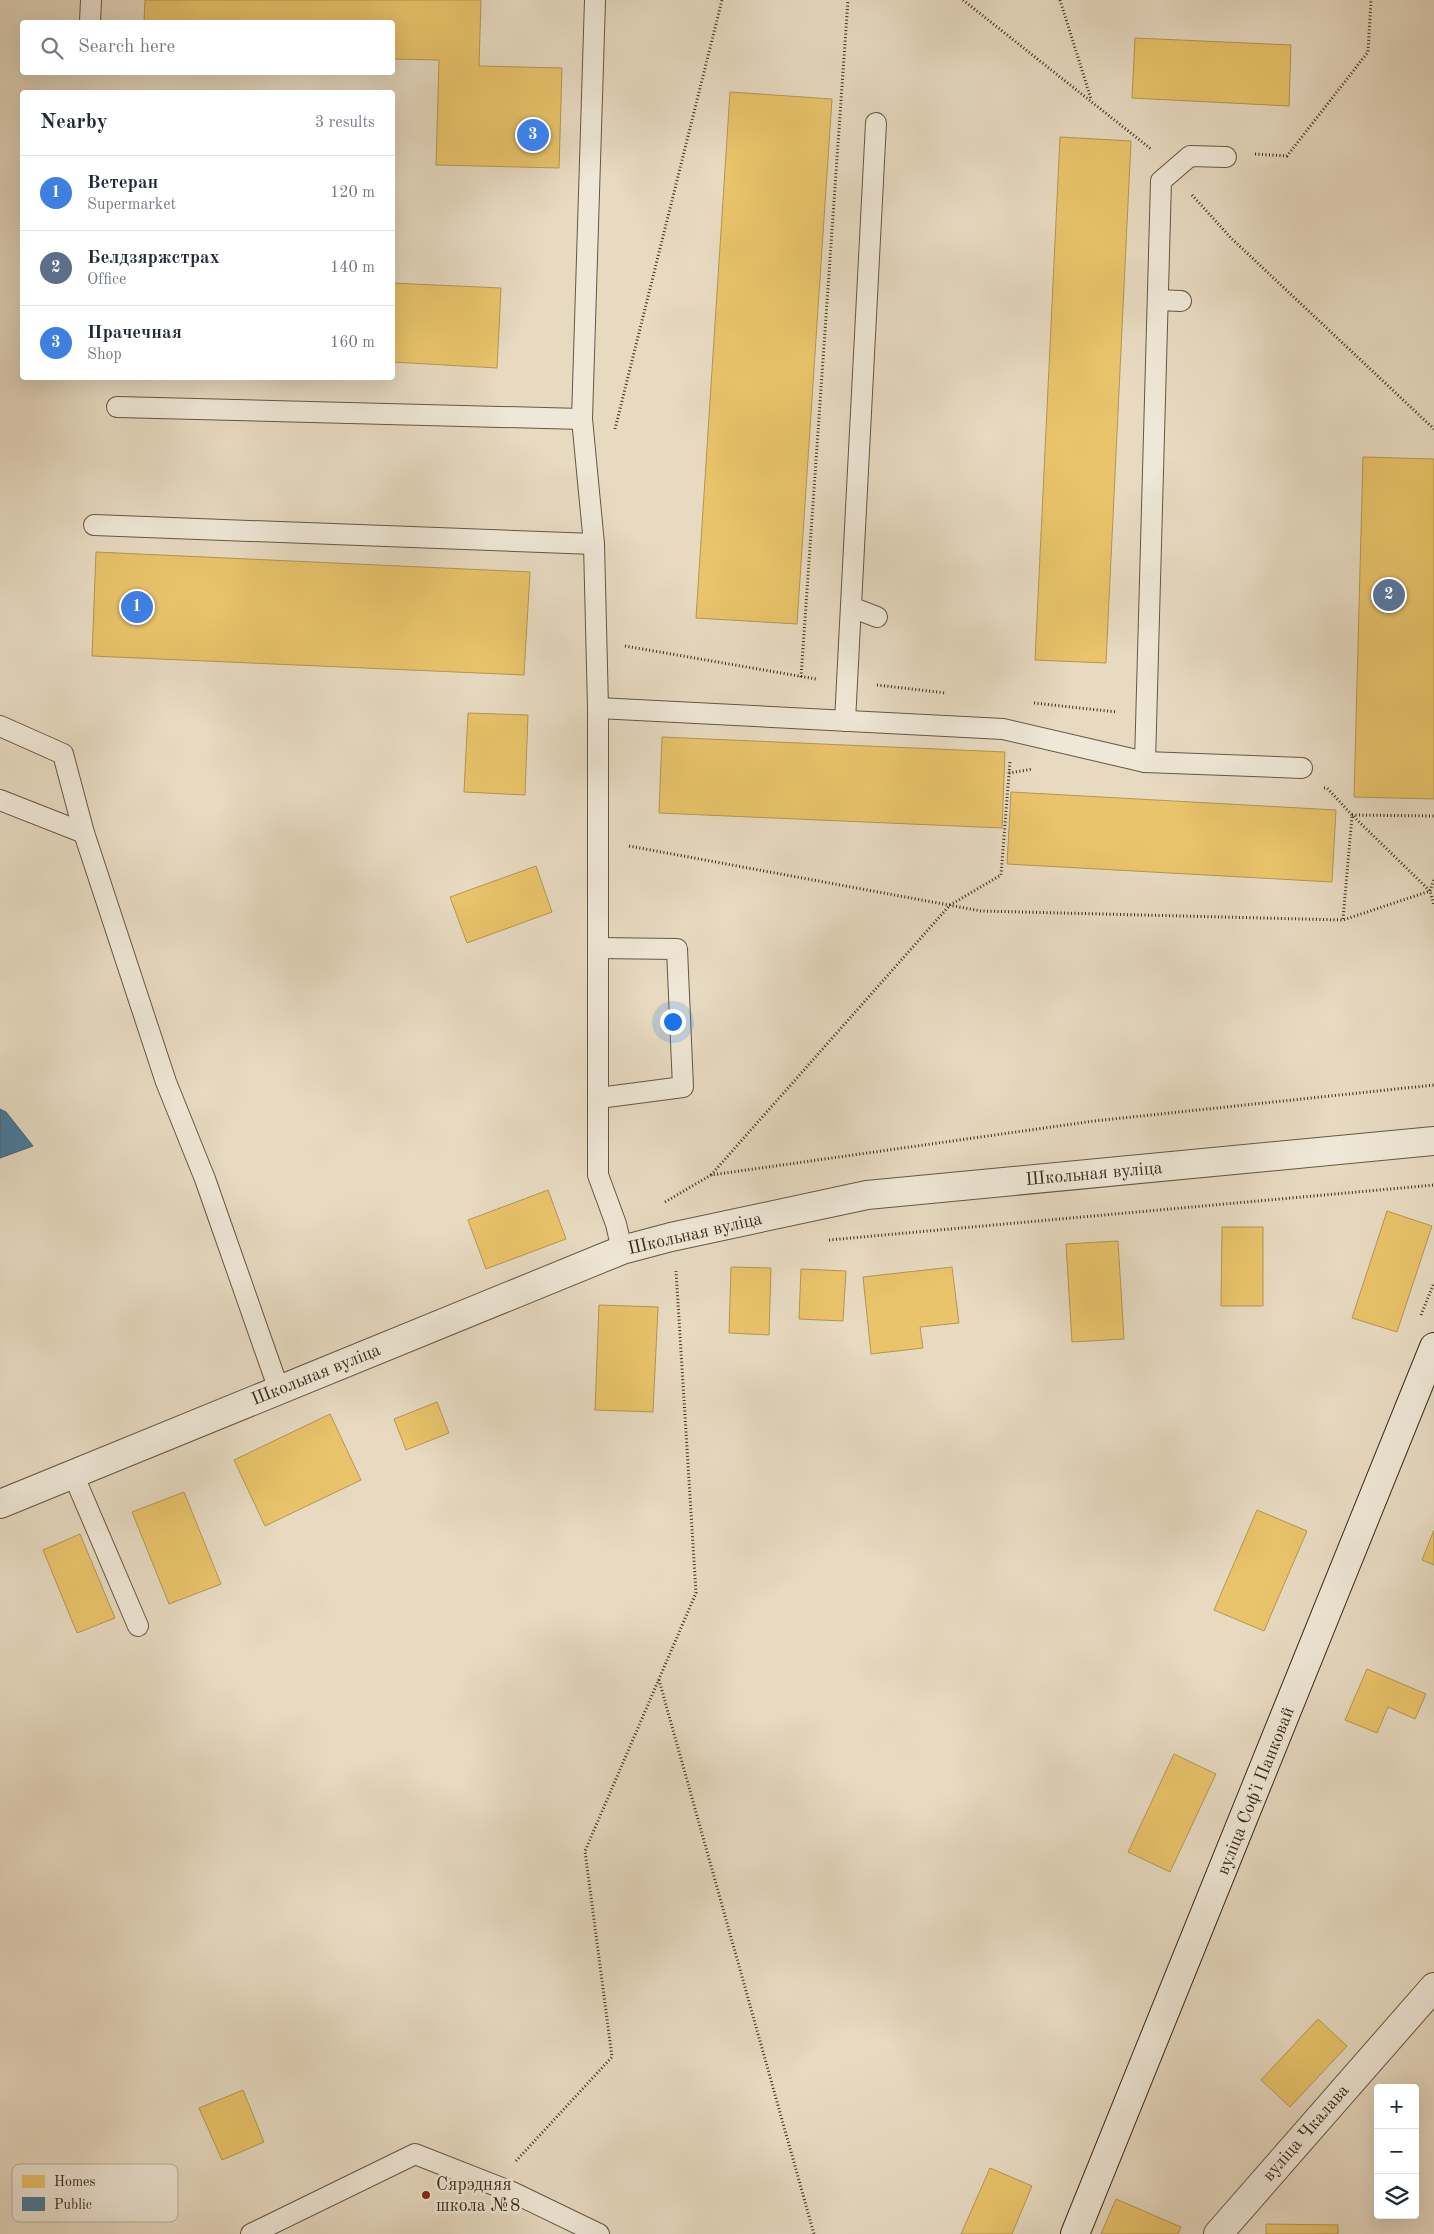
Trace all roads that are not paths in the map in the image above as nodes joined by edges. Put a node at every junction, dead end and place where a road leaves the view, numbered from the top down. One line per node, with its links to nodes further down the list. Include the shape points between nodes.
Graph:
1 (91, 0): 3 (lane)
2 (596, 0): 9 (lane)
3 (90, 20)
4 (876, 123): 12 (lane)
5 (1226, 157): 6 (lane, via 1190,156 1161,181)
6 (1158, 300): 7 (lane); 17 (lane)
7 (1182, 301)
8 (117, 407): 9 (lane)
9 (582, 419): 11 (lane)
10 (94, 525): 11 (lane)
11 (594, 544): 14 (lane)
12 (851, 606): 13 (lane); 15 (lane)
13 (877, 617)
14 (598, 708): 15 (lane); 21 (lane)
15 (845, 721): 17 (lane, via 1003,730)
16 (0, 726): 20 (lane, via 63,754)
17 (1145, 762): 18 (lane)
18 (1302, 768)
19 (0, 800): 20 (lane)
20 (84, 833): 26 (lane, via 166,1082)
21 (598, 948): 22 (lane); 22 (lane, via 677,950 682,1087)
22 (599, 1098): 24 (lane, via 598,1175)
23 (1434, 1142): 24 (street, Школьная вуліца, via 867,1196)
24 (622, 1250): 26 (street, Школьная вуліца)
25 (1434, 1347): 34 (street, вуліца Софʼі Панковай)
26 (279, 1390): 27 (street, Школьная вуліца)
27 (73, 1474): 28 (street, Школьная вуліца); 29 (lane)
28 (0, 1504)
29 (138, 1626)
30 (1434, 1987): 35 (street, вуліца Чкалава)
31 (564, 2226): 32 (lane, via 494,2185 415,2154); 33 (lane)
32 (251, 2234)
33 (599, 2234)
34 (1075, 2234)
35 (1218, 2234)

